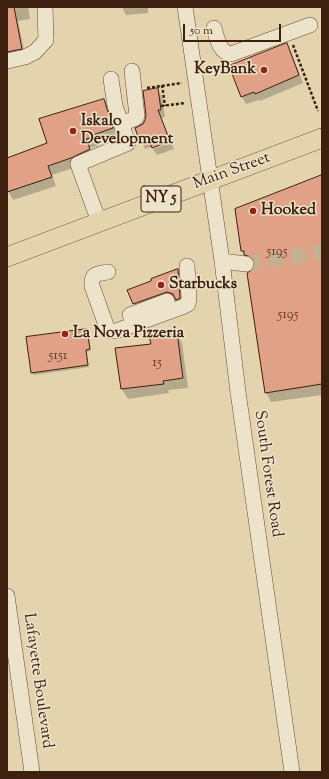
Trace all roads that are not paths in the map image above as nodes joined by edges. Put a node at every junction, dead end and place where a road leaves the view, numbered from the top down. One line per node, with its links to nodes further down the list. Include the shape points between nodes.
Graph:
1 (45, 7): 5 (street, via 46,40 35,52)
2 (186, 7): 10 (street, South Forest Road)
3 (310, 25): 4 (street, via 231,54 222,50)
4 (214, 28)
5 (7, 61)
6 (132, 71): 8 (street, via 137,116)
7 (111, 79): 8 (street)
8 (121, 124): 11 (street, via 128,143 78,164)
9 (322, 138): 10 (main road, Main Street / NY 5)
10 (211, 180): 11 (main road, Main Street / NY 5); 13 (street, South Forest Road)
11 (99, 222): 12 (main road, Main Street / NY 5)
12 (7, 257)
13 (222, 261): 14 (street); 21 (street, South Forest Road)
14 (246, 264)
15 (187, 266): 16 (street, via 188,304 116,331 107,328 91,280 96,274)
16 (108, 272)
17 (167, 301): 18 (street)
18 (130, 315)
19 (7, 596): 20 (street, Lafayette Boulevard)
20 (32, 772)
21 (292, 772)

